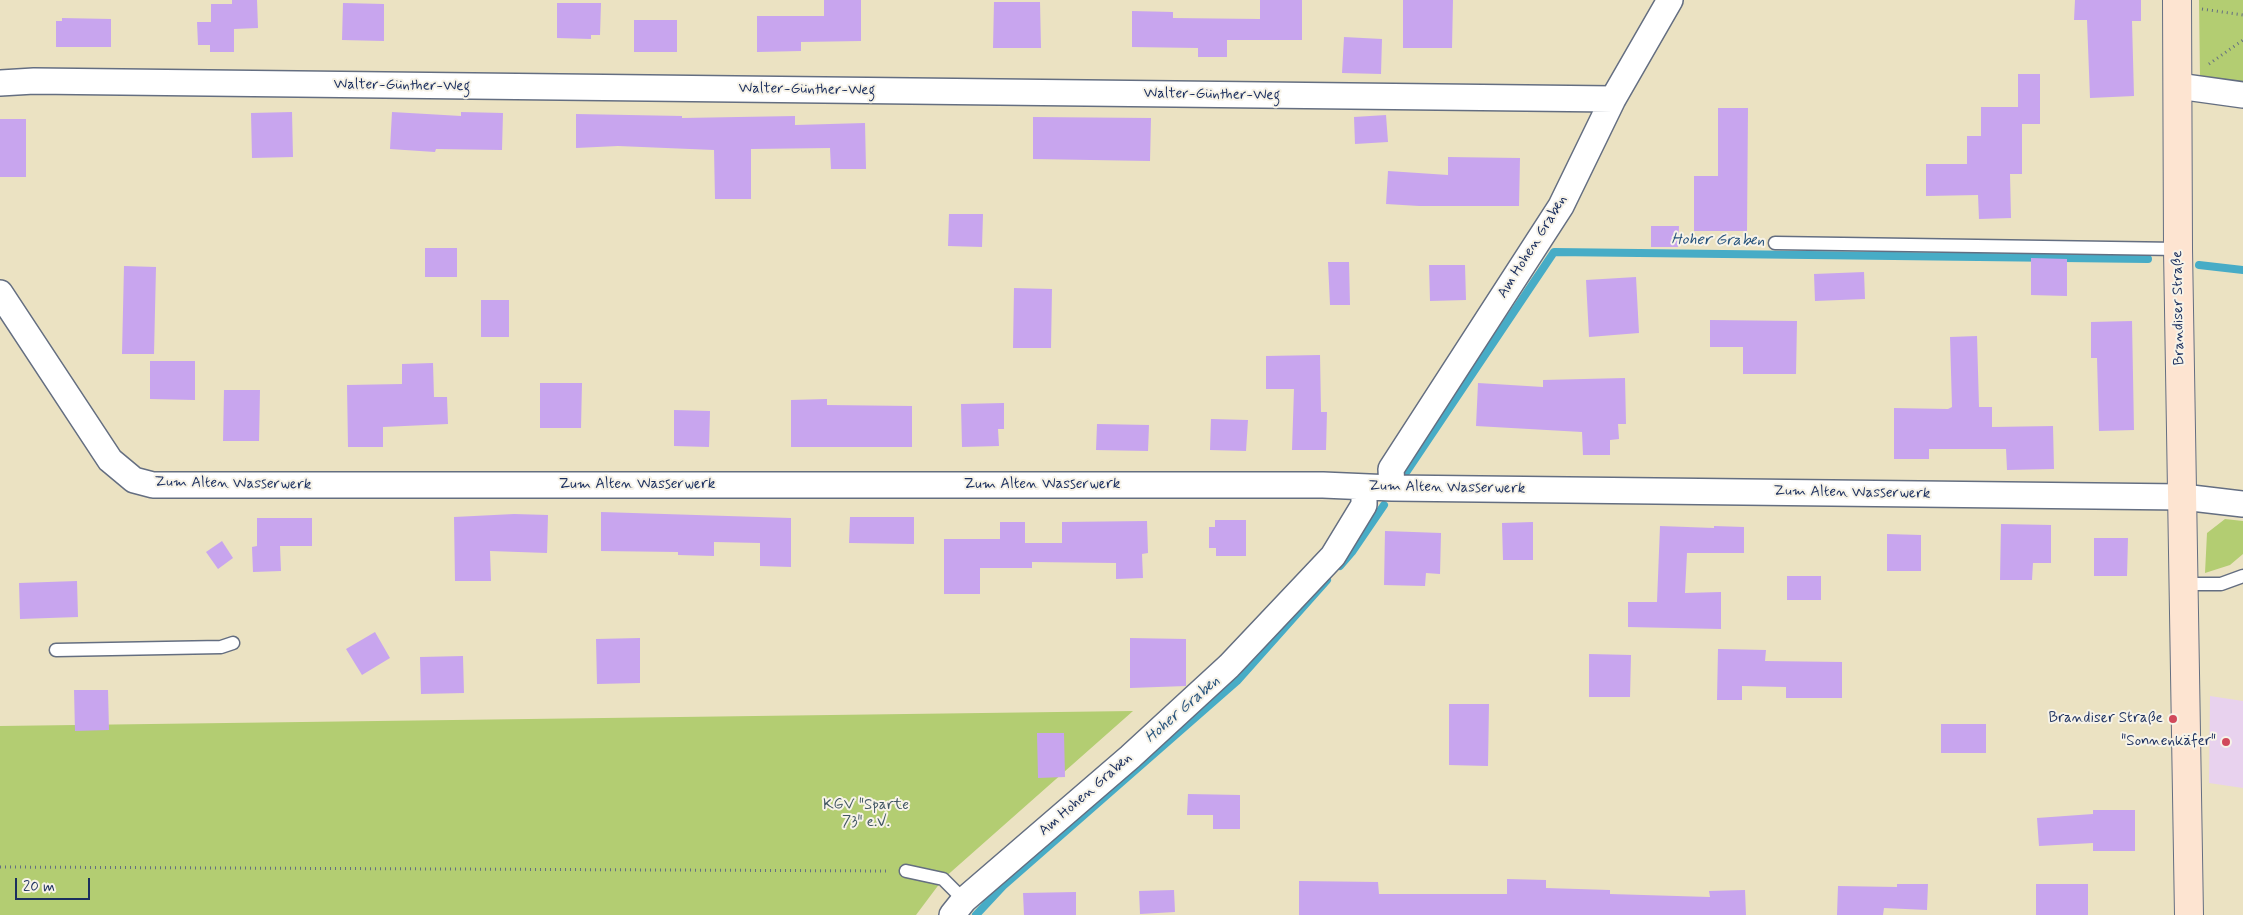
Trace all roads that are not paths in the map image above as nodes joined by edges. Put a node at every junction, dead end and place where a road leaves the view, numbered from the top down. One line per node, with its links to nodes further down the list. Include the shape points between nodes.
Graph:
1 (1670, 0): 6 (street, Am Hohen Graben)
2 (2177, 3): 4 (street, Brandiser Straße)
3 (0, 83): 6 (street, Walter-Günther-Weg)
4 (2178, 86): 5 (street); 8 (street, Brandiser Straße)
5 (2243, 95)
6 (1613, 99): 11 (street, Am Hohen Graben, via 1561,206 1391,469)
7 (1775, 243): 8 (lane)
8 (2178, 249): 12 (street, Brandiser Straße)
9 (0, 293): 10 (street, Zum Alten Wasserwerk, via 110,460 134,480 153,485)
10 (1364, 487): 11 (street, Zum Alten Wasserwerk); 19 (street, Am Hohen Graben, via 1364,505 1333,556 1229,666)
11 (1392, 488): 12 (street, Zum Alten Wasserwerk)
12 (2182, 497): 13 (street, Zum Alten Wasserwerk); 15 (street, Brandiser Straße)
13 (2243, 504)
14 (2243, 576): 15 (lane, via 2220,584)
15 (2184, 584): 20 (street, Brandiser Straße)
16 (233, 643): 17 (lane, via 221,647)
17 (56, 650)
18 (906, 871): 19 (lane, via 943,879)
19 (958, 907)
20 (2189, 915)

